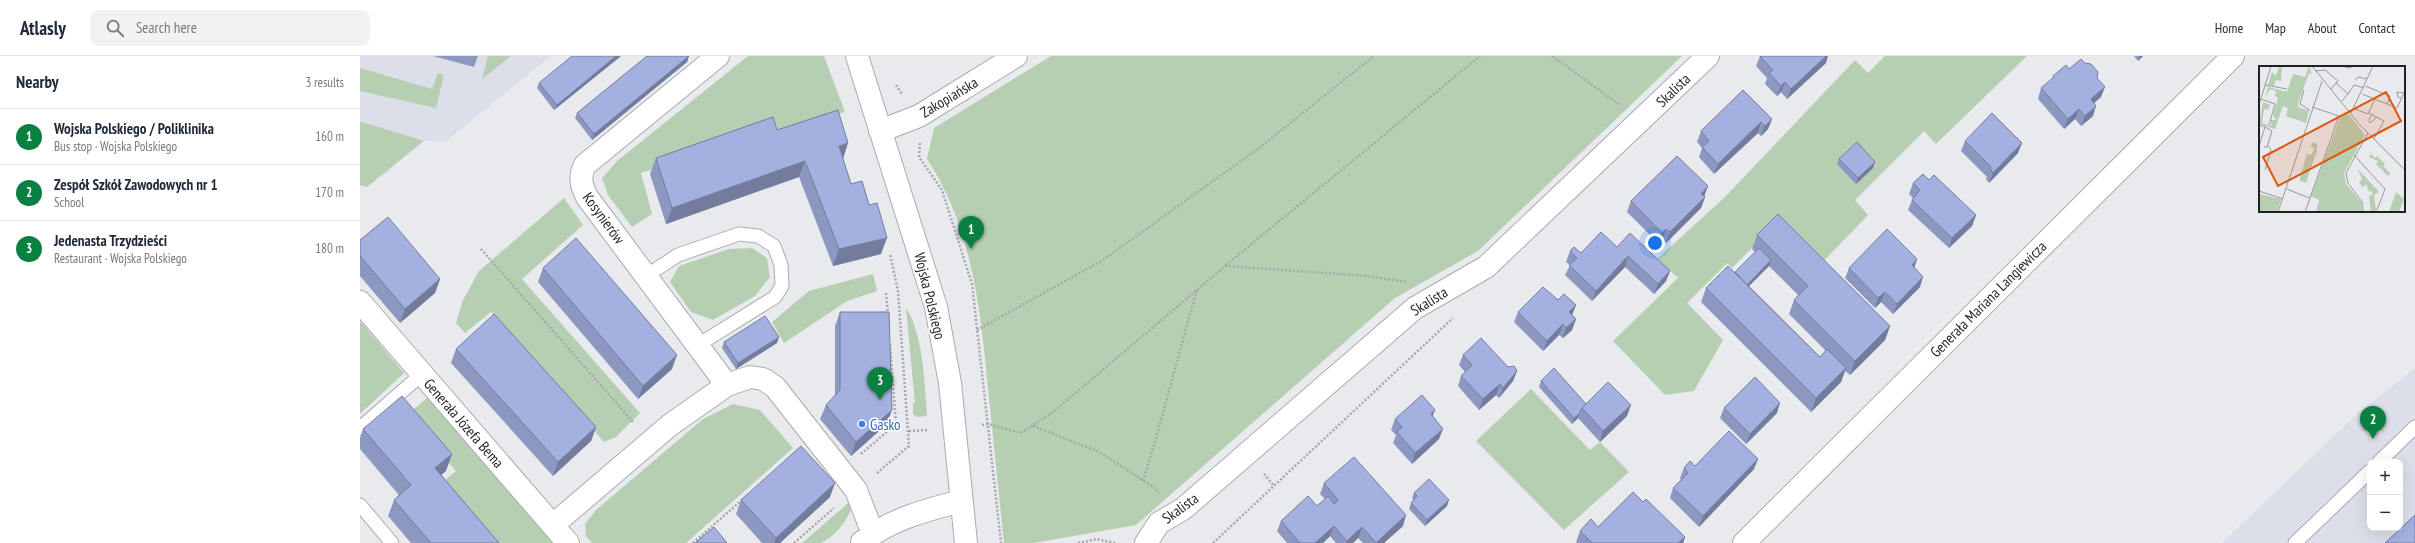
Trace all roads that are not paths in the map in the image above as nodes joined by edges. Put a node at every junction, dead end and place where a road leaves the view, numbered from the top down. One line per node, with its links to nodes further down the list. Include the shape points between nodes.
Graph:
1 (718, 56): 7 (street, Kosynierów, via 586,165 582,172 582,187 587,197)
2 (857, 56): 6 (street, Wojska Polskiego)
3 (1016, 56): 6 (street, Zakopiańska, via 919,116)
4 (1708, 56): 23 (street, Skalista, via 1486,267 1415,308 1183,509 1159,523)
5 (2233, 56): 24 (street, Generała Mariana Langiewicza)
6 (880, 131): 16 (street, Wojska Polskiego, via 936,308 950,383)
7 (646, 276): 9 (street, Kosynierów); 9 (lane, via 678,255 739,234 758,236 774,246 782,265 782,286 775,297)
8 (360, 302): 10 (street, Generała Józefa Bema)
9 (698, 345): 11 (street, Kosynierów)
10 (422, 374): 13 (lane); 18 (street, Generała Józefa Bema)
11 (727, 385): 18 (street, via 670,425); 19 (street, via 750,377 763,379 775,386 856,490)
12 (2415, 427): 14 (lane)
13 (360, 428)
14 (2382, 459)
15 (2367, 474): 25 (lane)
16 (962, 501): 19 (street, via 918,512); 22 (street, Wojska Polskiego)
17 (360, 505): 20 (lane)
18 (553, 525): 21 (street, Generała Józefa Bema)
19 (867, 538)
20 (392, 543)
21 (568, 543)
22 (966, 543)
23 (1146, 543)
24 (1744, 543)
25 (2295, 543)

